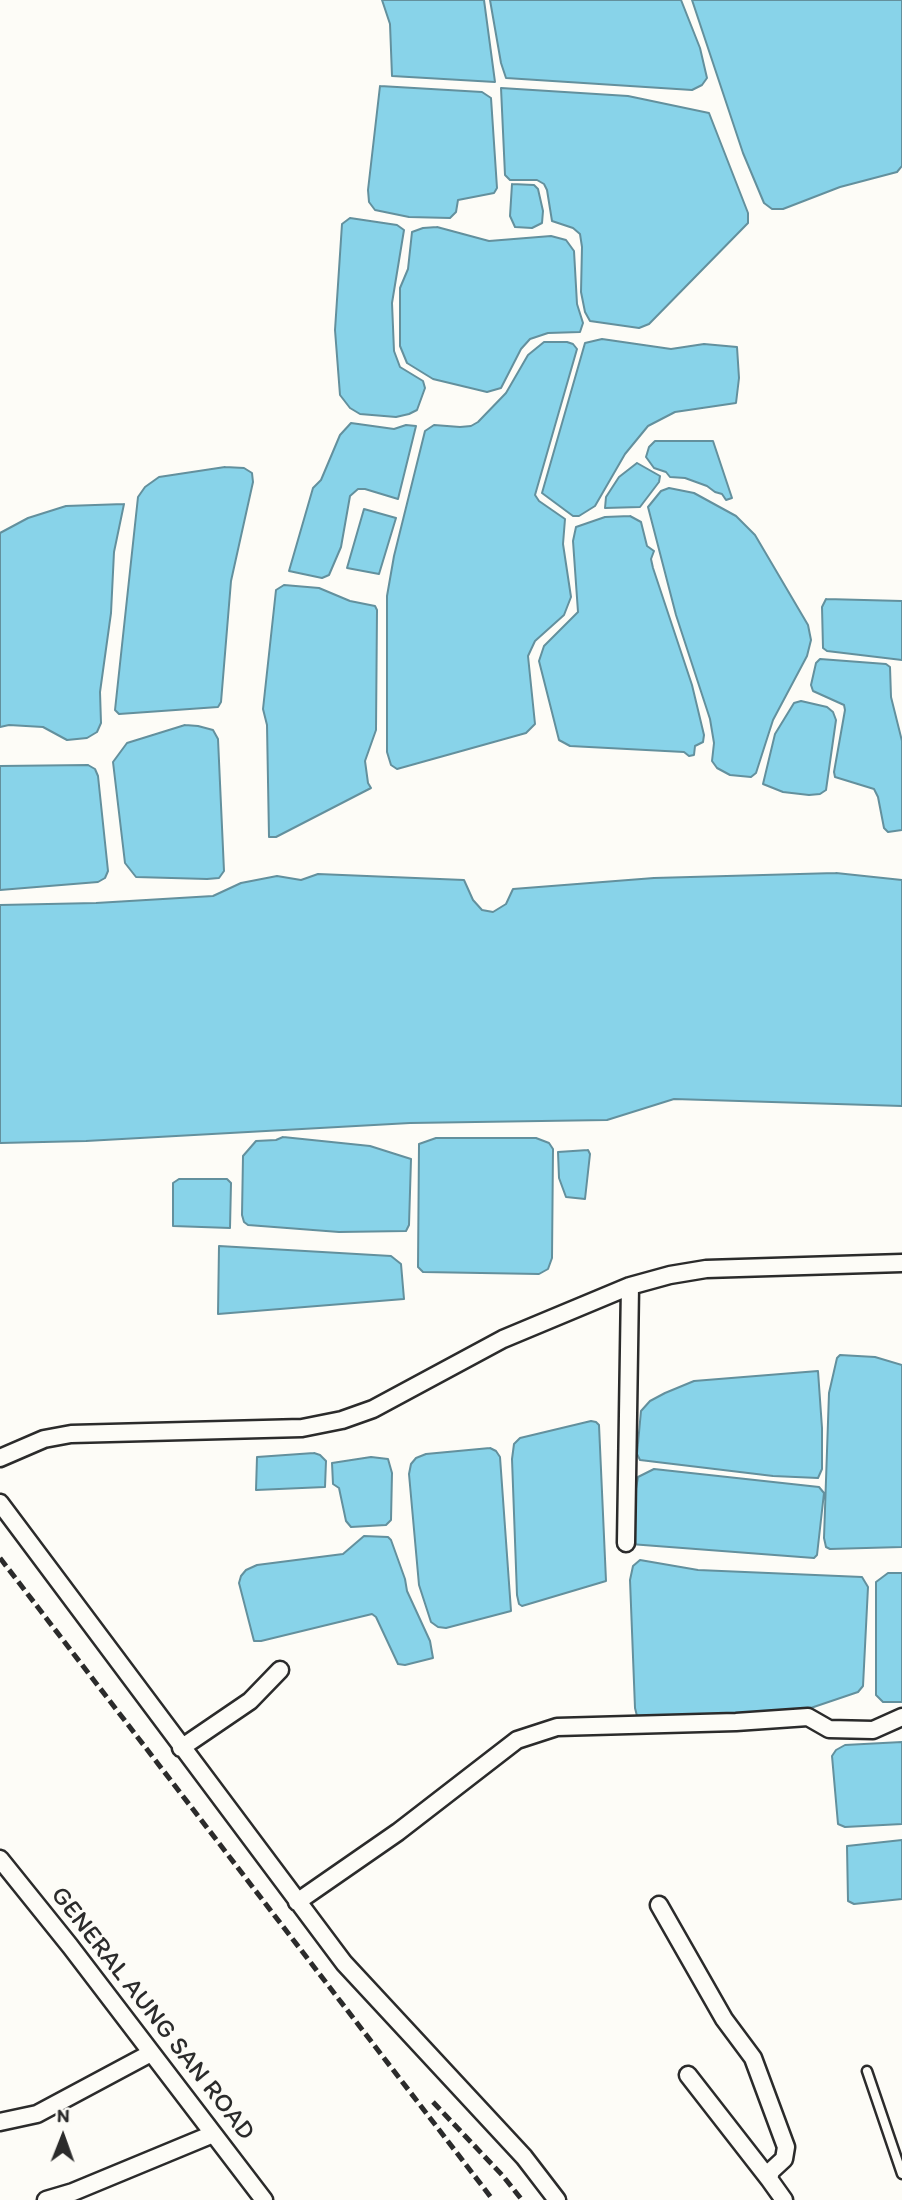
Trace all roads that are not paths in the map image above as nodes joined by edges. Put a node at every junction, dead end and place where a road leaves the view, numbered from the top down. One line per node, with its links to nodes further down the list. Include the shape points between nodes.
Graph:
1 (902, 1263): 2 (street, via 706,1269)
2 (630, 1286): 3 (street, via 503,1339 373,1409 342,1420 302,1428 71,1434 44,1439); 5 (street)
3 (0, 1458)
4 (0, 1503): 8 (street)
5 (626, 1543)
6 (280, 1670): 8 (street, via 250,1701)
7 (902, 1717): 10 (street, via 873,1730 829,1729 808,1717 557,1727 517,1740 398,1832)
8 (181, 1748): 10 (street)
9 (0, 1858): 12 (street, GENERAL AUNG SAN ROAD)
10 (297, 1902): 21 (street, via 344,1963 524,2157)
11 (659, 1905): 18 (street, via 724,2020 753,2058 786,2147 784,2160)
12 (151, 2053): 15 (street, via 37,2115); 16 (street, GENERAL AUNG SAN ROAD)
13 (867, 2071): 17 (lane)
14 (688, 2075): 18 (street)
15 (0, 2122)
16 (213, 2134): 19 (street); 20 (street, GENERAL AUNG SAN ROAD)
17 (902, 2174)
18 (769, 2179): 22 (street)
19 (46, 2200)
20 (264, 2200)
21 (557, 2200)
22 (784, 2200)

